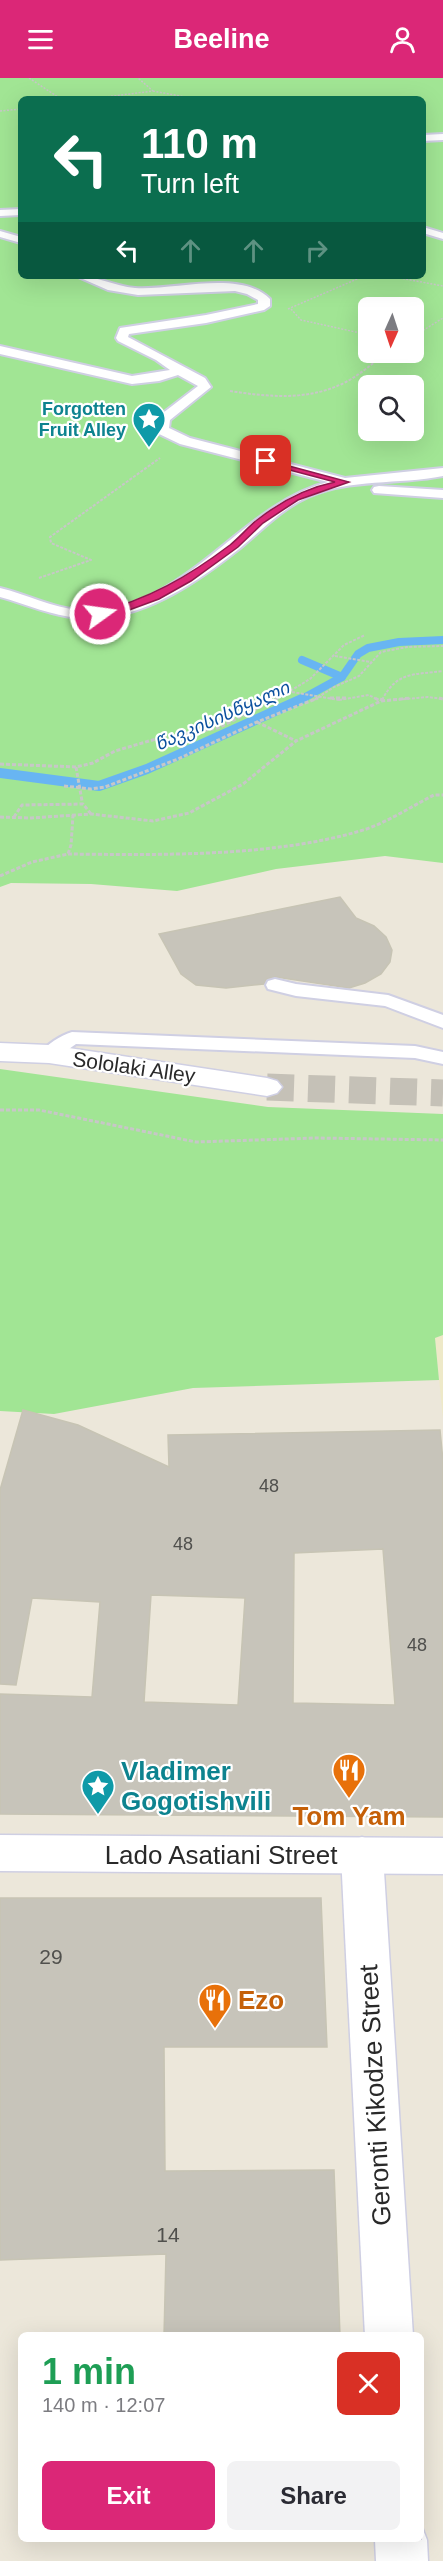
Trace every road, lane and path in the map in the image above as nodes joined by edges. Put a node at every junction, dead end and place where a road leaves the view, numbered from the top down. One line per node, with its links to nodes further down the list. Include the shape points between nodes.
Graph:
1 (29, 78): 4 (path)
2 (138, 78): 3 (path)
3 (153, 91): 5 (path); 6 (path)
4 (56, 96)
5 (114, 96)
6 (180, 96)
7 (18, 109): 8 (path)
8 (0, 111)
9 (443, 137): 10 (lane)
10 (426, 138)
11 (18, 212): 12 (lane)
12 (0, 213)
13 (426, 231): 15 (lane)
14 (0, 234): 16 (lane)
15 (443, 236)
16 (18, 239)
17 (91, 279): 21 (lane, via 123,290 233,288 258,294 264,299)
18 (357, 279): 22 (path)
19 (405, 279): 20 (path)
20 (443, 286)
21 (264, 306): 22 (path); 28 (lane, via 124,331 122,338)
22 (291, 309): 25 (path, via 302,320)
23 (443, 318): 24 (path)
24 (424, 330)
25 (358, 333)
26 (0, 350): 28 (lane, via 132,380)
27 (372, 363): 29 (path, via 345,382 299,396 266,396)
28 (179, 371): 29 (lane, via 201,381)
29 (205, 387): 30 (lane, via 164,418 162,430)
30 (185, 441): 32 (lane); 34 (path, via 50,537 51,543 91,560)
31 (443, 472): 32 (lane)
32 (345, 482): 33 (lane, via 383,491); 35 (lane, via 295,498 188,579 156,597 118,611 79,614)
33 (443, 494)
34 (37, 579)
35 (0, 592)
36 (365, 635): 38 (path, via 344,645)
37 (443, 646): 39 (path, via 407,646 381,652)
38 (334, 656): 39 (path); 41 (path)
39 (371, 662): 42 (path, via 359,676)
40 (443, 671): 44 (path, via 406,676 390,684)
41 (291, 692): 42 (path); 48 (path, via 218,728 136,745)
42 (319, 698): 44 (path, via 339,700 369,695); 45 (path)
43 (443, 699): 44 (path)
44 (381, 701): 46 (path)
45 (257, 722): 46 (path); 49 (path, via 105,787)
46 (296, 741): 52 (path, via 243,784 189,813 153,821)
47 (0, 764): 48 (path)
48 (76, 767): 51 (path, bridge)
49 (64, 786)
50 (443, 795): 56 (path, via 434,795 362,831 317,841 237,851)
51 (82, 803): 52 (path); 55 (path, via 22,805)
52 (91, 814): 53 (path)
53 (73, 815): 55 (path); 56 (path)
54 (0, 817): 55 (path)
55 (14, 817)
56 (68, 854): 57 (path, via 27,863)
57 (0, 876)
58 (275, 985): 59 (lane, via 388,1001)
59 (443, 1022)
60 (0, 1052): 61 (street, Sololaki Alley)
61 (49, 1054): 62 (lane, via 72,1038 415,1052); 63 (street, Sololaki Alley)
62 (443, 1058)
63 (267, 1087)
64 (0, 1110): 65 (path, via 39,1110 196,1142 316,1138)
65 (443, 1140)
66 (0, 1853): 67 (street, Lado Asatiani Street)
67 (362, 1856): 68 (street, Lado Asatiani Street); 69 (street, Geronti Kikodze Street)
68 (443, 1856)
69 (389, 2332)
70 (401, 2542): 71 (street)
71 (402, 2561)

